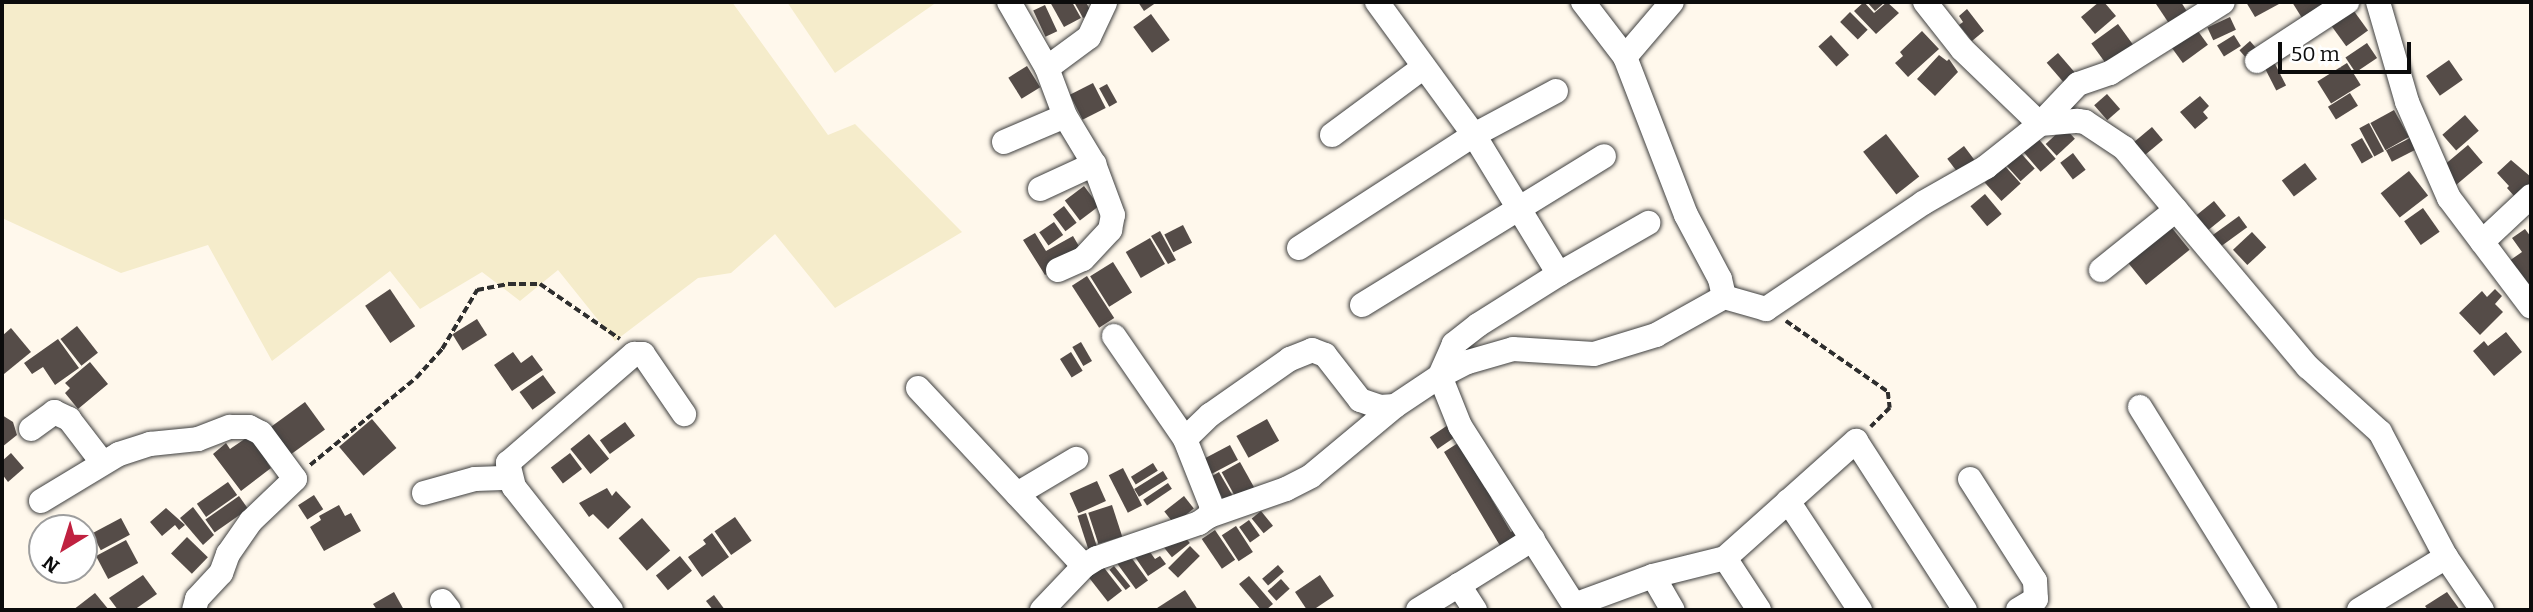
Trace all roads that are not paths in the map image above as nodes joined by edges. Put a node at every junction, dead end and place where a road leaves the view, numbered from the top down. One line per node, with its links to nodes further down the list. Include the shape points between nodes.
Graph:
1 (1009, 2): 13 (street)
2 (1105, 2): 13 (street, via 1089,37)
3 (1377, 2): 12 (street)
4 (1583, 2): 10 (street)
5 (1672, 2): 10 (street)
6 (2224, 2): 16 (street, via 2110,73 2078,84)
7 (2347, 2): 11 (street)
8 (2378, 2): 27 (street, via 2407,102 2433,162 2449,198)
9 (1933, 5): 16 (street, via 1962,49)
10 (1625, 57): 32 (street, via 1686,215 1720,279)
11 (2257, 61)
12 (1424, 67): 17 (street); 18 (street)
13 (1047, 68): 15 (street)
14 (1556, 91): 18 (street)
15 (1065, 116): 19 (street); 21 (street)
16 (2040, 124): 25 (street, via 2085,122 2124,148); 32 (street, via 1986,167 1923,203 1766,309)
17 (1332, 135)
18 (1474, 135): 24 (street); 28 (street)
19 (1004, 142)
20 (1604, 156): 24 (street)
21 (1094, 164): 22 (street); 29 (street, via 1113,215 1110,230 1083,259)
22 (1040, 189)
23 (2531, 196): 27 (street)
24 (1520, 206): 31 (street); 33 (street)
25 (2176, 209): 30 (street); 53 (street, via 2308,368 2380,432)
26 (1648, 223): 31 (street)
27 (2482, 242): 34 (street)
28 (1299, 248)
29 (1058, 270)
30 (2101, 270)
31 (1559, 274): 36 (street, via 1454,344)
32 (1724, 297): 36 (street, via 1656,335 1594,354 1513,349)
33 (1362, 304)
34 (2531, 307)
35 (1114, 336): 42 (street)
36 (1440, 376): 38 (street); 52 (street, via 1460,426)
37 (918, 388): 48 (street)
38 (1395, 406): 42 (street, via 1380,407 1360,400 1325,355 1312,350 1290,359 1210,415); 51 (street, via 1311,476)
39 (2140, 407): 70 (street)
40 (684, 414): 45 (street, via 638,353 508,463)
41 (31, 429): 44 (street, via 54,412 69,419)
42 (1185, 439): 51 (street, via 1212,507)
43 (1076, 459): 48 (street)
44 (102, 462): 49 (street); 61 (street, via 150,444 249,427 261,433 295,479 251,521)
45 (510, 478): 47 (street, via 475,479); 62 (street)
46 (1970, 479): 69 (street, via 2035,581 2036,599)
47 (424, 493)
48 (1017, 494): 55 (street)
49 (41, 501)
50 (1788, 501): 54 (street); 67 (street); 68 (street, via 1856,442)
51 (1209, 516): 55 (street)
52 (1533, 539): 57 (street); 59 (street)
53 (2446, 557): 60 (street); 71 (street)
54 (1725, 558): 56 (street); 66 (street)
55 (1084, 566): 58 (street)
56 (1653, 576): 59 (street); 65 (street)
57 (1459, 585): 63 (street); 64 (street)
58 (1059, 605)
59 (1576, 608)
60 (2478, 609)
61 (194, 610)
62 (611, 610)
63 (1418, 610)
64 (1475, 610)
65 (1673, 610)
66 (1759, 610)
67 (1860, 610)
68 (1965, 610)
69 (2018, 610)
70 (2266, 610)
71 (2359, 610)

